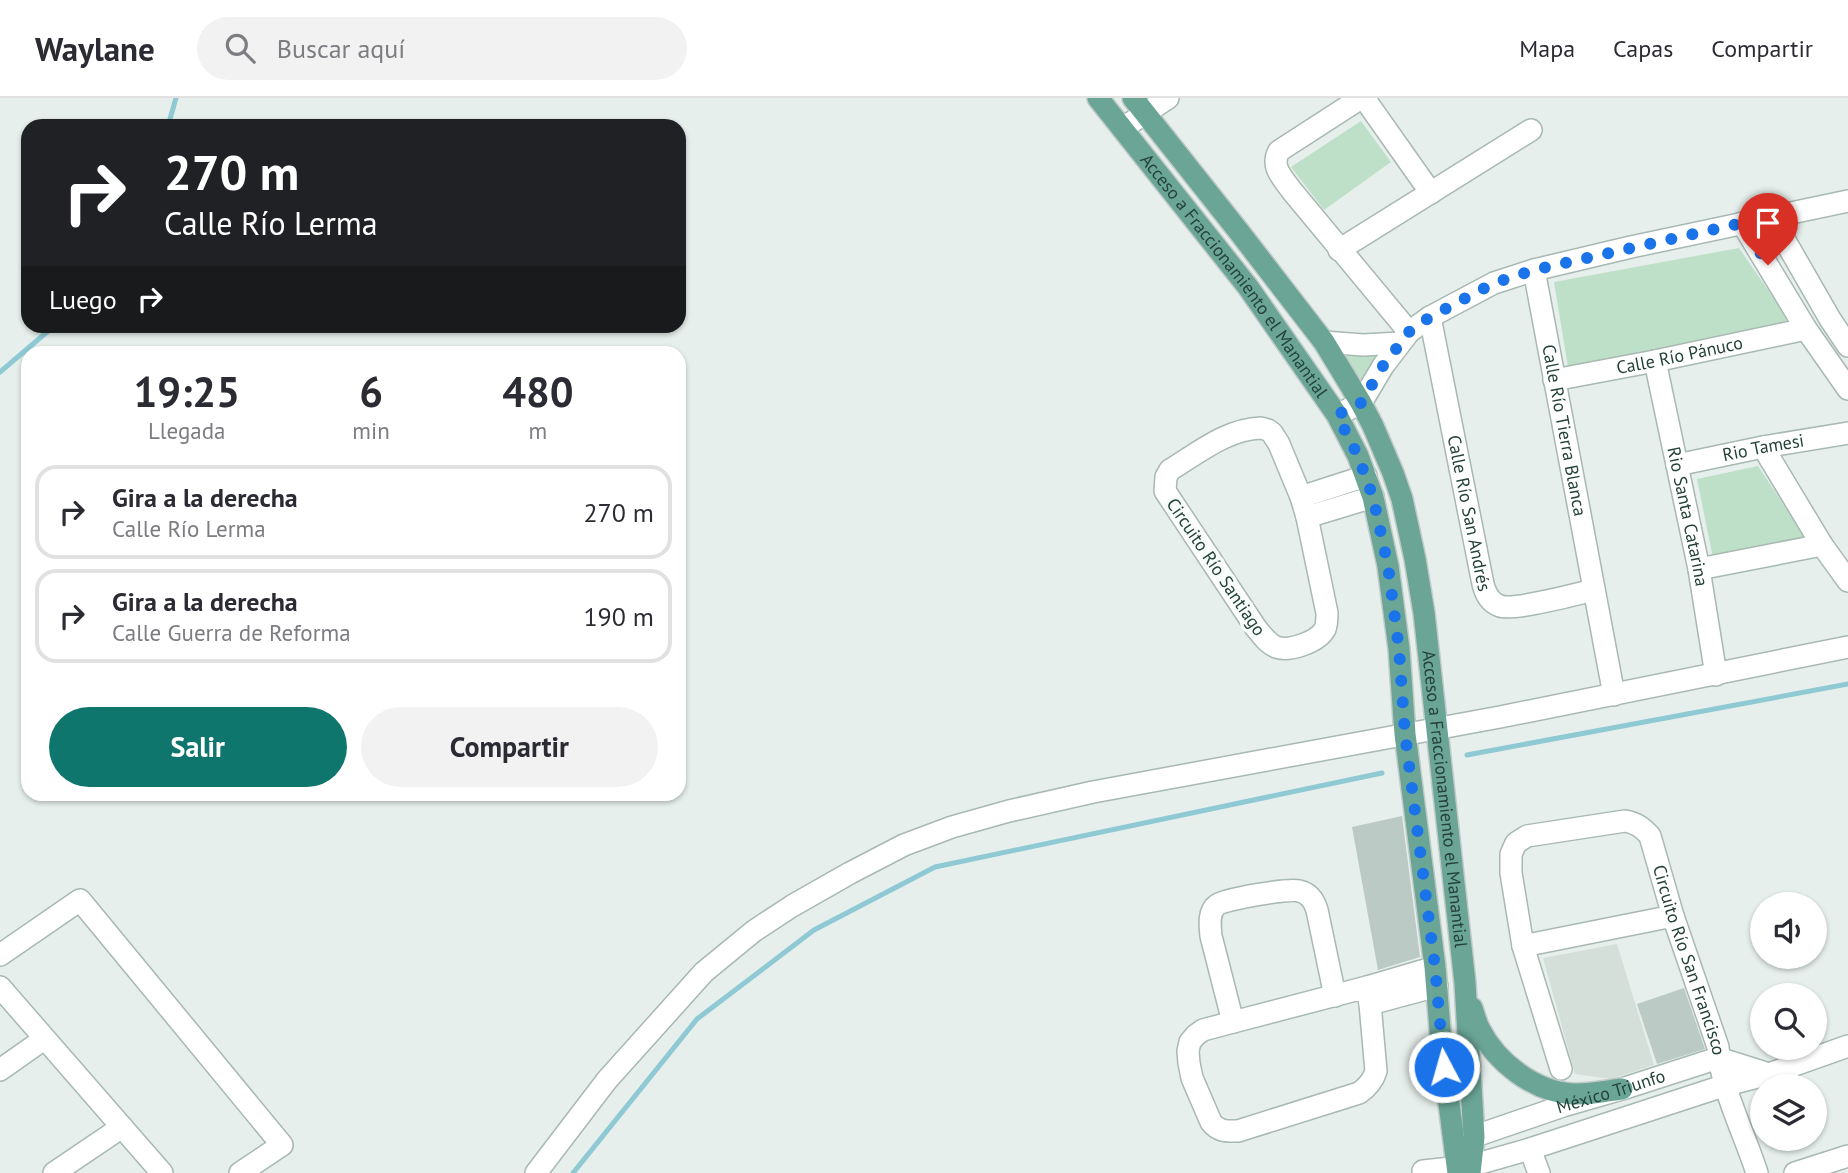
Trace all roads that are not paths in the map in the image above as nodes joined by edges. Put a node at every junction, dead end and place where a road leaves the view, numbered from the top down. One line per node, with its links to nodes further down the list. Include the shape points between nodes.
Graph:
1 (1098, 98): 5 (main road, Acceso a Fraccionamiento el Manantial)
2 (1168, 98): 4 (street)
3 (1362, 98): 7 (street); 11 (street, via 1290,143 1276,157 1275,168)
4 (1139, 106): 5 (street); 17 (main road, Acceso a Fraccionamiento el Manantial)
5 (1123, 128): 23 (main road, Acceso a Fraccionamiento el Manantial, via 1248,287)
6 (1531, 130): 7 (street)
7 (1432, 193): 11 (street)
8 (1848, 201): 9 (street)
9 (1772, 218): 10 (street); 14 (street)
10 (1742, 223): 12 (street); 15 (street)
11 (1339, 250): 16 (street)
12 (1534, 270): 13 (street, via 1494,283); 20 (street, Calle Río Tierra Blanca)
13 (1430, 317): 16 (street); 33 (street, Calle Río San Andrés, via 1489,599 1500,606 1517,607)
14 (1839, 317): 18 (street)
15 (1806, 329): 19 (street, Calle Río Pánuco); 21 (street)
16 (1405, 338): 17 (street, via 1363,345); 22 (street)
17 (1324, 342): 22 (main road, Acceso a Fraccionamiento el Manantial)
18 (1848, 346)
19 (1655, 361): 20 (street, Calle Río Pánuco); 26 (street, Rio Santa Catarina)
20 (1553, 380): 33 (street, Calle Río Tierra Blanca)
21 (1848, 389)
22 (1361, 403): 23 (street); 37 (main road, Acceso a Fraccionamiento el Manantial, via 1402,499 1424,613)
23 (1337, 415): 27 (main road, Acceso a Fraccionamiento el Manantial)
24 (1848, 433): 25 (street, Rio Tamesi)
25 (1763, 447): 26 (street, Rio Tamesi); 30 (street)
26 (1678, 465): 31 (street, Rio Santa Catarina)
27 (1366, 476): 28 (main road, Acceso a Fraccionamiento el Manantial); 29 (street)
28 (1373, 497): 29 (street); 38 (main road, Acceso a Fraccionamiento el Manantial, via 1388,566)
29 (1304, 507): 29 (street, Circuito Río Santiago, via 1279,444 1272,433 1261,428 1232,434 1212,445 1170,470 1164,484 1256,628 1281,649 1309,643 1326,624)
30 (1822, 545): 31 (street); 32 (street)
31 (1699, 569): 35 (street, Rio Santa Catarina)
32 (1848, 581)
33 (1594, 590): 36 (street, Calle Río Tierra Blanca)
34 (1848, 647): 35 (street)
35 (1716, 675): 36 (street)
36 (1614, 695): 37 (street)
37 (1437, 728): 38 (street); 43 (main road, Acceso a Fraccionamiento el Manantial)
38 (1405, 734): 42 (main road, Acceso a Fraccionamiento el Manantial); 67 (street, via 1057,800 904,845 792,906 714,964 607,1080)
39 (1673, 916): 40 (street); 40 (street, Circuito Río San Francisco, via 1650,836 1633,822 1521,838 1511,863); 50 (street, Circuito Río San Francisco)
40 (1523, 946): 51 (street)
41 (0, 955): 66 (street, via 80,900 282,1145)
42 (1436, 977): 46 (street); 59 (main road, Acceso a Fraccionamiento el Manantial)
43 (1465, 983): 56 (main road, via 1478,1027 1501,1059 1518,1073 1555,1091 1573,1094); 58 (main road, Acceso a Fraccionamiento el Manantial)
44 (0, 987): 48 (street)
45 (1335, 996): 46 (street); 47 (street); 47 (street, via 1312,898 1291,889 1223,901 1214,909 1210,926)
46 (1368, 996): 47 (street, via 1376,1070 1367,1087 1359,1094 1238,1131 1222,1131 1211,1122 1192,1079 1188,1051 1196,1035)
47 (1233, 1022)
48 (44, 1039): 52 (street); 57 (street)
49 (1848, 1046): 53 (street, México Triunfo)
50 (1718, 1058): 53 (street); 55 (street, Circuito Río San Francisco); 56 (street, México Triunfo)
51 (1561, 1069)
52 (0, 1070)
53 (1769, 1074)
54 (1750, 1079): 55 (street, México Triunfo)
55 (1726, 1085): 60 (street, México Triunfo); 69 (street, Circuito Río San Francisco)
56 (1622, 1089): 58 (street, México Triunfo)
57 (122, 1127): 64 (street); 65 (street)
58 (1474, 1137): 59 (street, México Triunfo); 62 (main road, Acceso a Fraccionamiento el Manantial)
59 (1453, 1144): 62 (main road, Acceso a Fraccionamiento el Manantial); 63 (street)
60 (1530, 1149): 62 (street, México Triunfo); 68 (street)
61 (1848, 1156): 70 (street)
62 (1465, 1170): 63 (street, México Triunfo)
63 (1422, 1172)
64 (54, 1173)
65 (162, 1173)
66 (240, 1173)
67 (536, 1173)
68 (1539, 1173)
69 (1758, 1173)
70 (1795, 1173)

